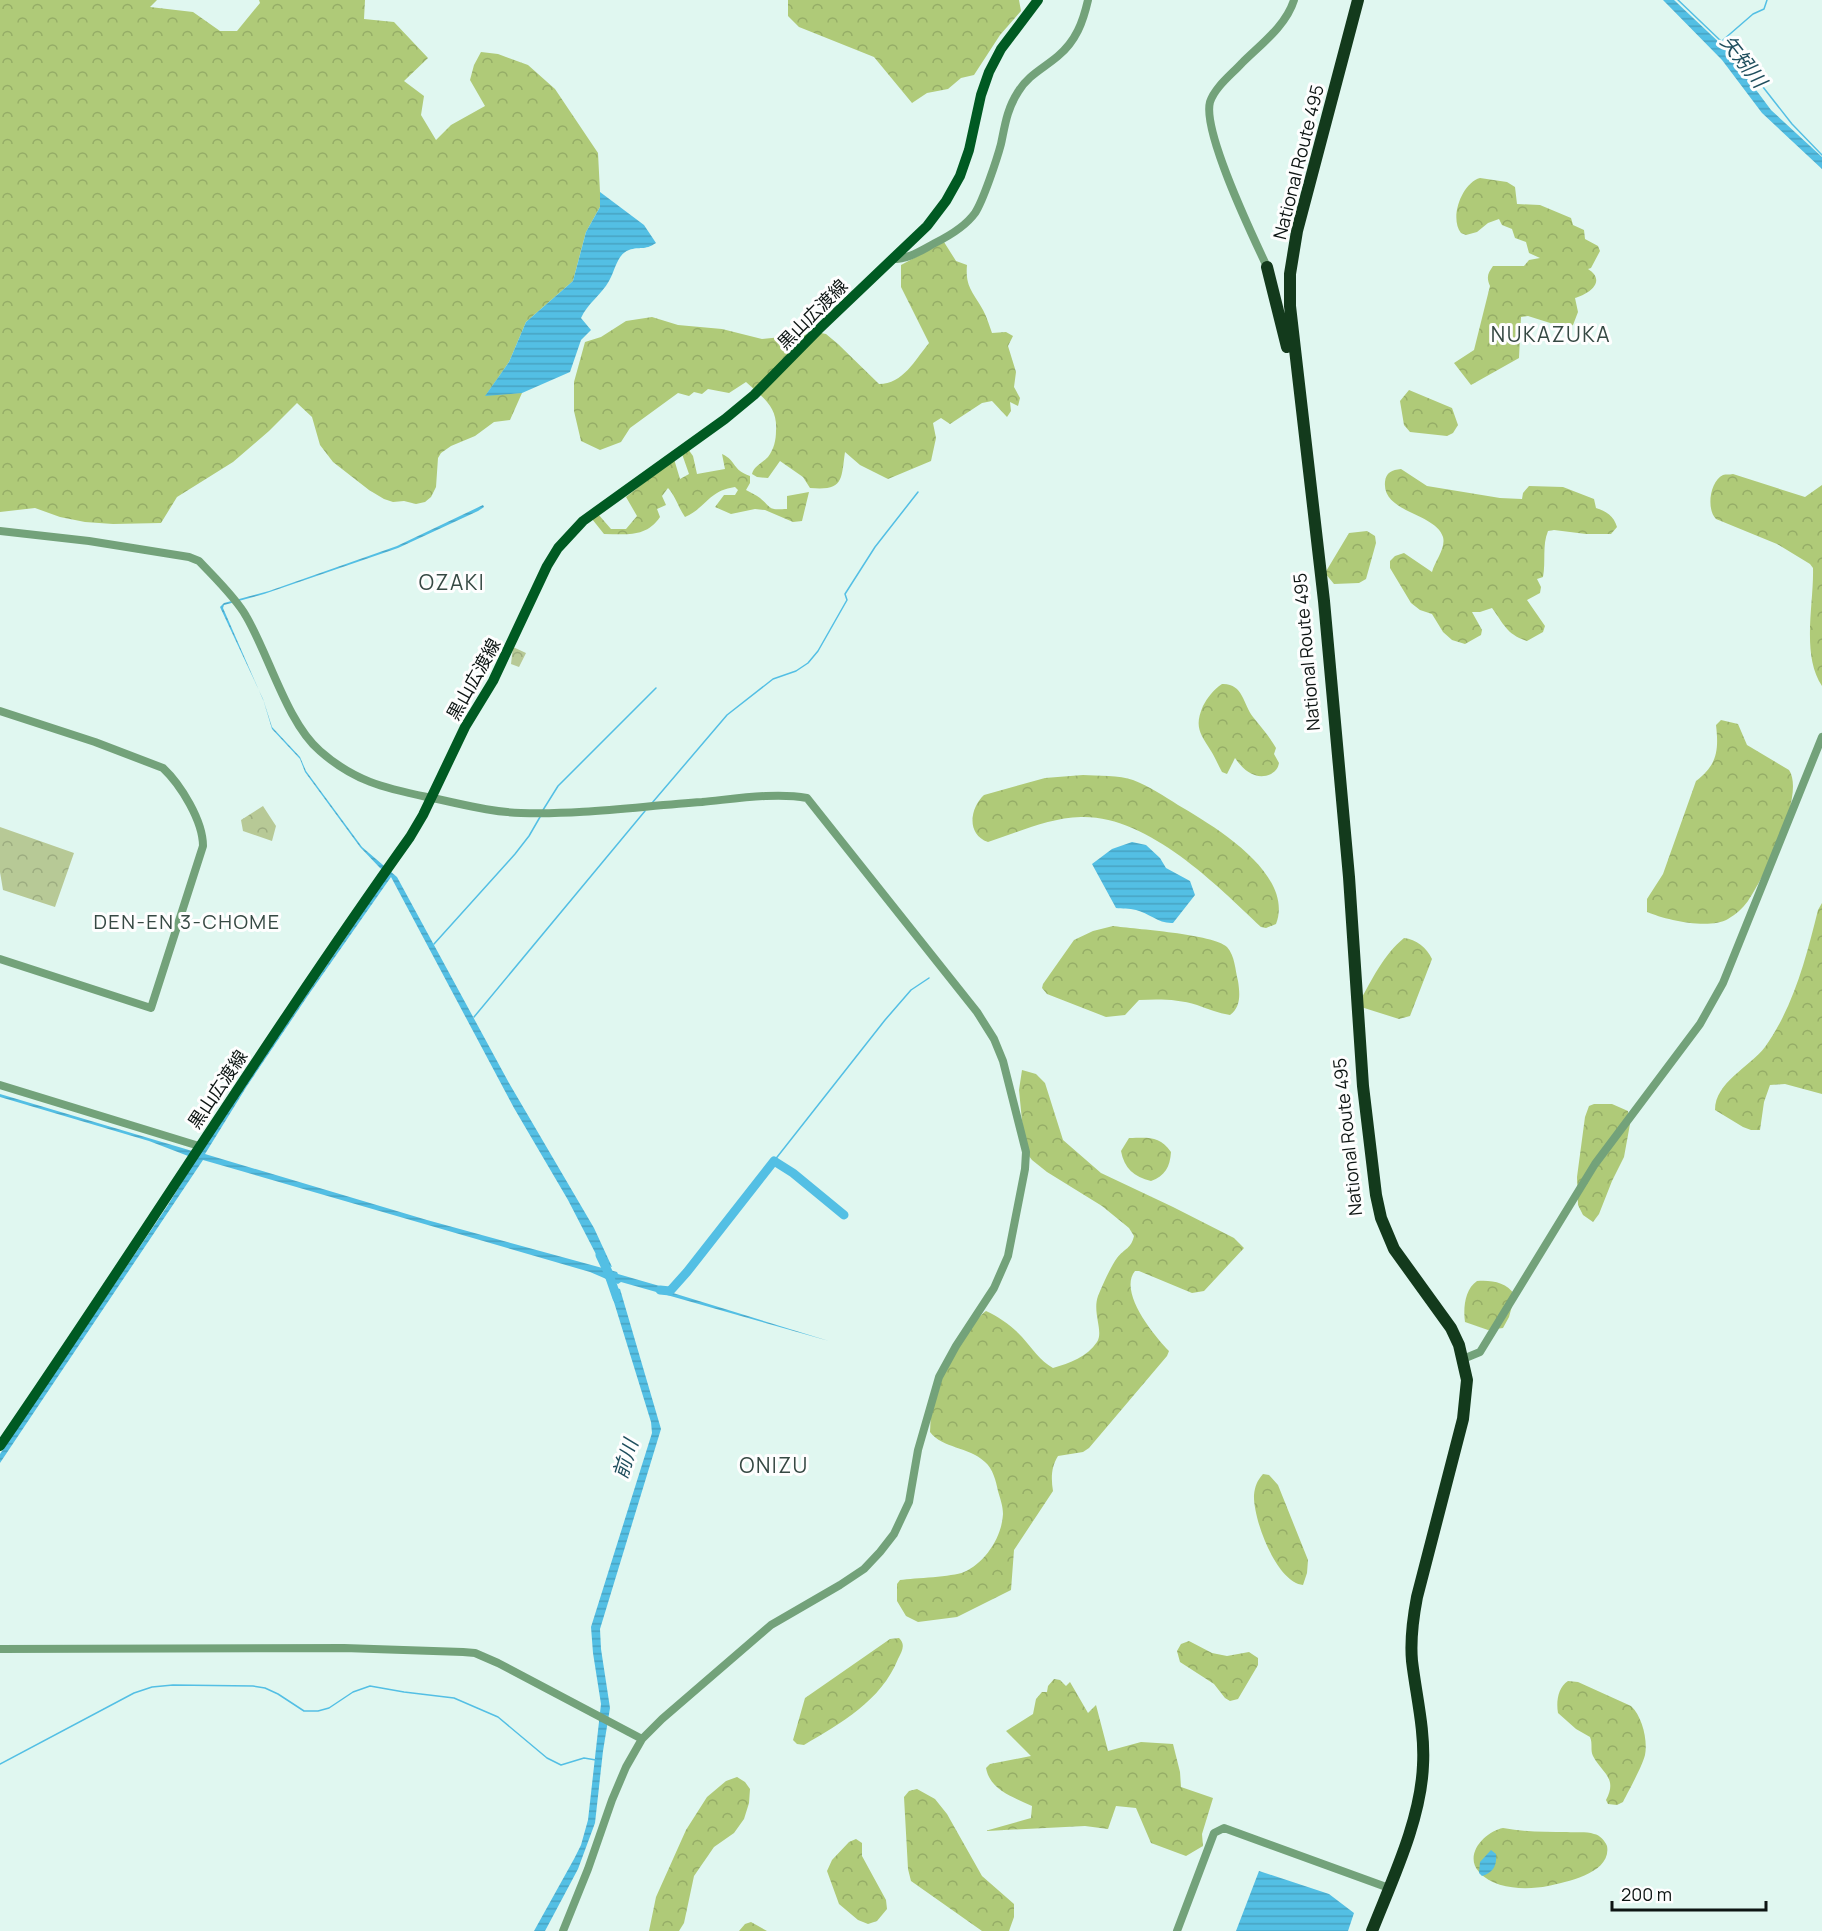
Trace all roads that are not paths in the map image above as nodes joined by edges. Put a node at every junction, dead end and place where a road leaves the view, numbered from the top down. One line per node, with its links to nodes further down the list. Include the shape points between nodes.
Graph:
1 (1088, 0): 5 (street, via 1075,37 1026,81 1012,103 975,213 945,238 905,259)
2 (1294, 0): 6 (street, via 1283,21 1217,88 1210,104 1210,124 1228,179)
3 (1358, 0): 7 (highway, National Route 495, via 1297,231)
4 (1035, 1): 5 (main road, 黒山広渡線, via 989,72 964,167 953,191 927,226)
5 (892, 259): 15 (main road, 黒山広渡線, via 739,408 571,533 547,566 493,681 465,727)
6 (1267, 267): 8 (street); 10 (highway)
7 (1290, 274): 8 (highway, via 1283,289); 9 (highway, National Route 495)
8 (1275, 284): 9 (street)
9 (1290, 306): 10 (highway, National Route 495)
10 (1299, 388): 12 (highway, National Route 495)
11 (0, 531): 15 (street, via 89,541 199,561 246,615 300,726 318,750 345,771 368,782)
12 (1317, 550): 19 (highway, National Route 495, via 1338,750 1363,1086 1376,1195 1394,1249 1451,1328); 23 (highway, National Route 495, via 1356,1057 1372,1210 1386,1250 1448,1333 1461,1383 1458,1420 1411,1597 1408,1678 1418,1744 1416,1789)
13 (0, 711): 16 (street, via 163,768 200,826 203,846 151,1008)
14 (1822, 737): 19 (street, via 1723,983 1700,1024 1595,1164 1480,1353)
15 (431, 798): 18 (main road, 黒山広渡線, via 410,837); 22 (street, via 520,813 764,797 807,798 989,1029 1003,1061 1026,1152 1008,1256 994,1288 939,1377 918,1450 909,1502 894,1534 864,1569 771,1625)
16 (0, 959)
17 (0, 1085): 18 (street)
18 (199, 1146): 20 (main road, 黒山広渡線)
19 (1463, 1359): 23 (highway, National Route 495, via 1467,1380 1463,1419 1413,1620 1412,1661 1424,1744 1422,1782 1418,1806)
20 (0, 1446)
21 (0, 1649): 22 (street, via 344,1648 469,1652 498,1663)
22 (642, 1739): 24 (street, via 600,1829)
23 (1385, 1887): 25 (street, via 1218,1829); 26 (highway, National Route 495); 27 (highway, National Route 495)
24 (563, 1931)
25 (1177, 1931)
26 (1365, 1931)
27 (1372, 1931)

